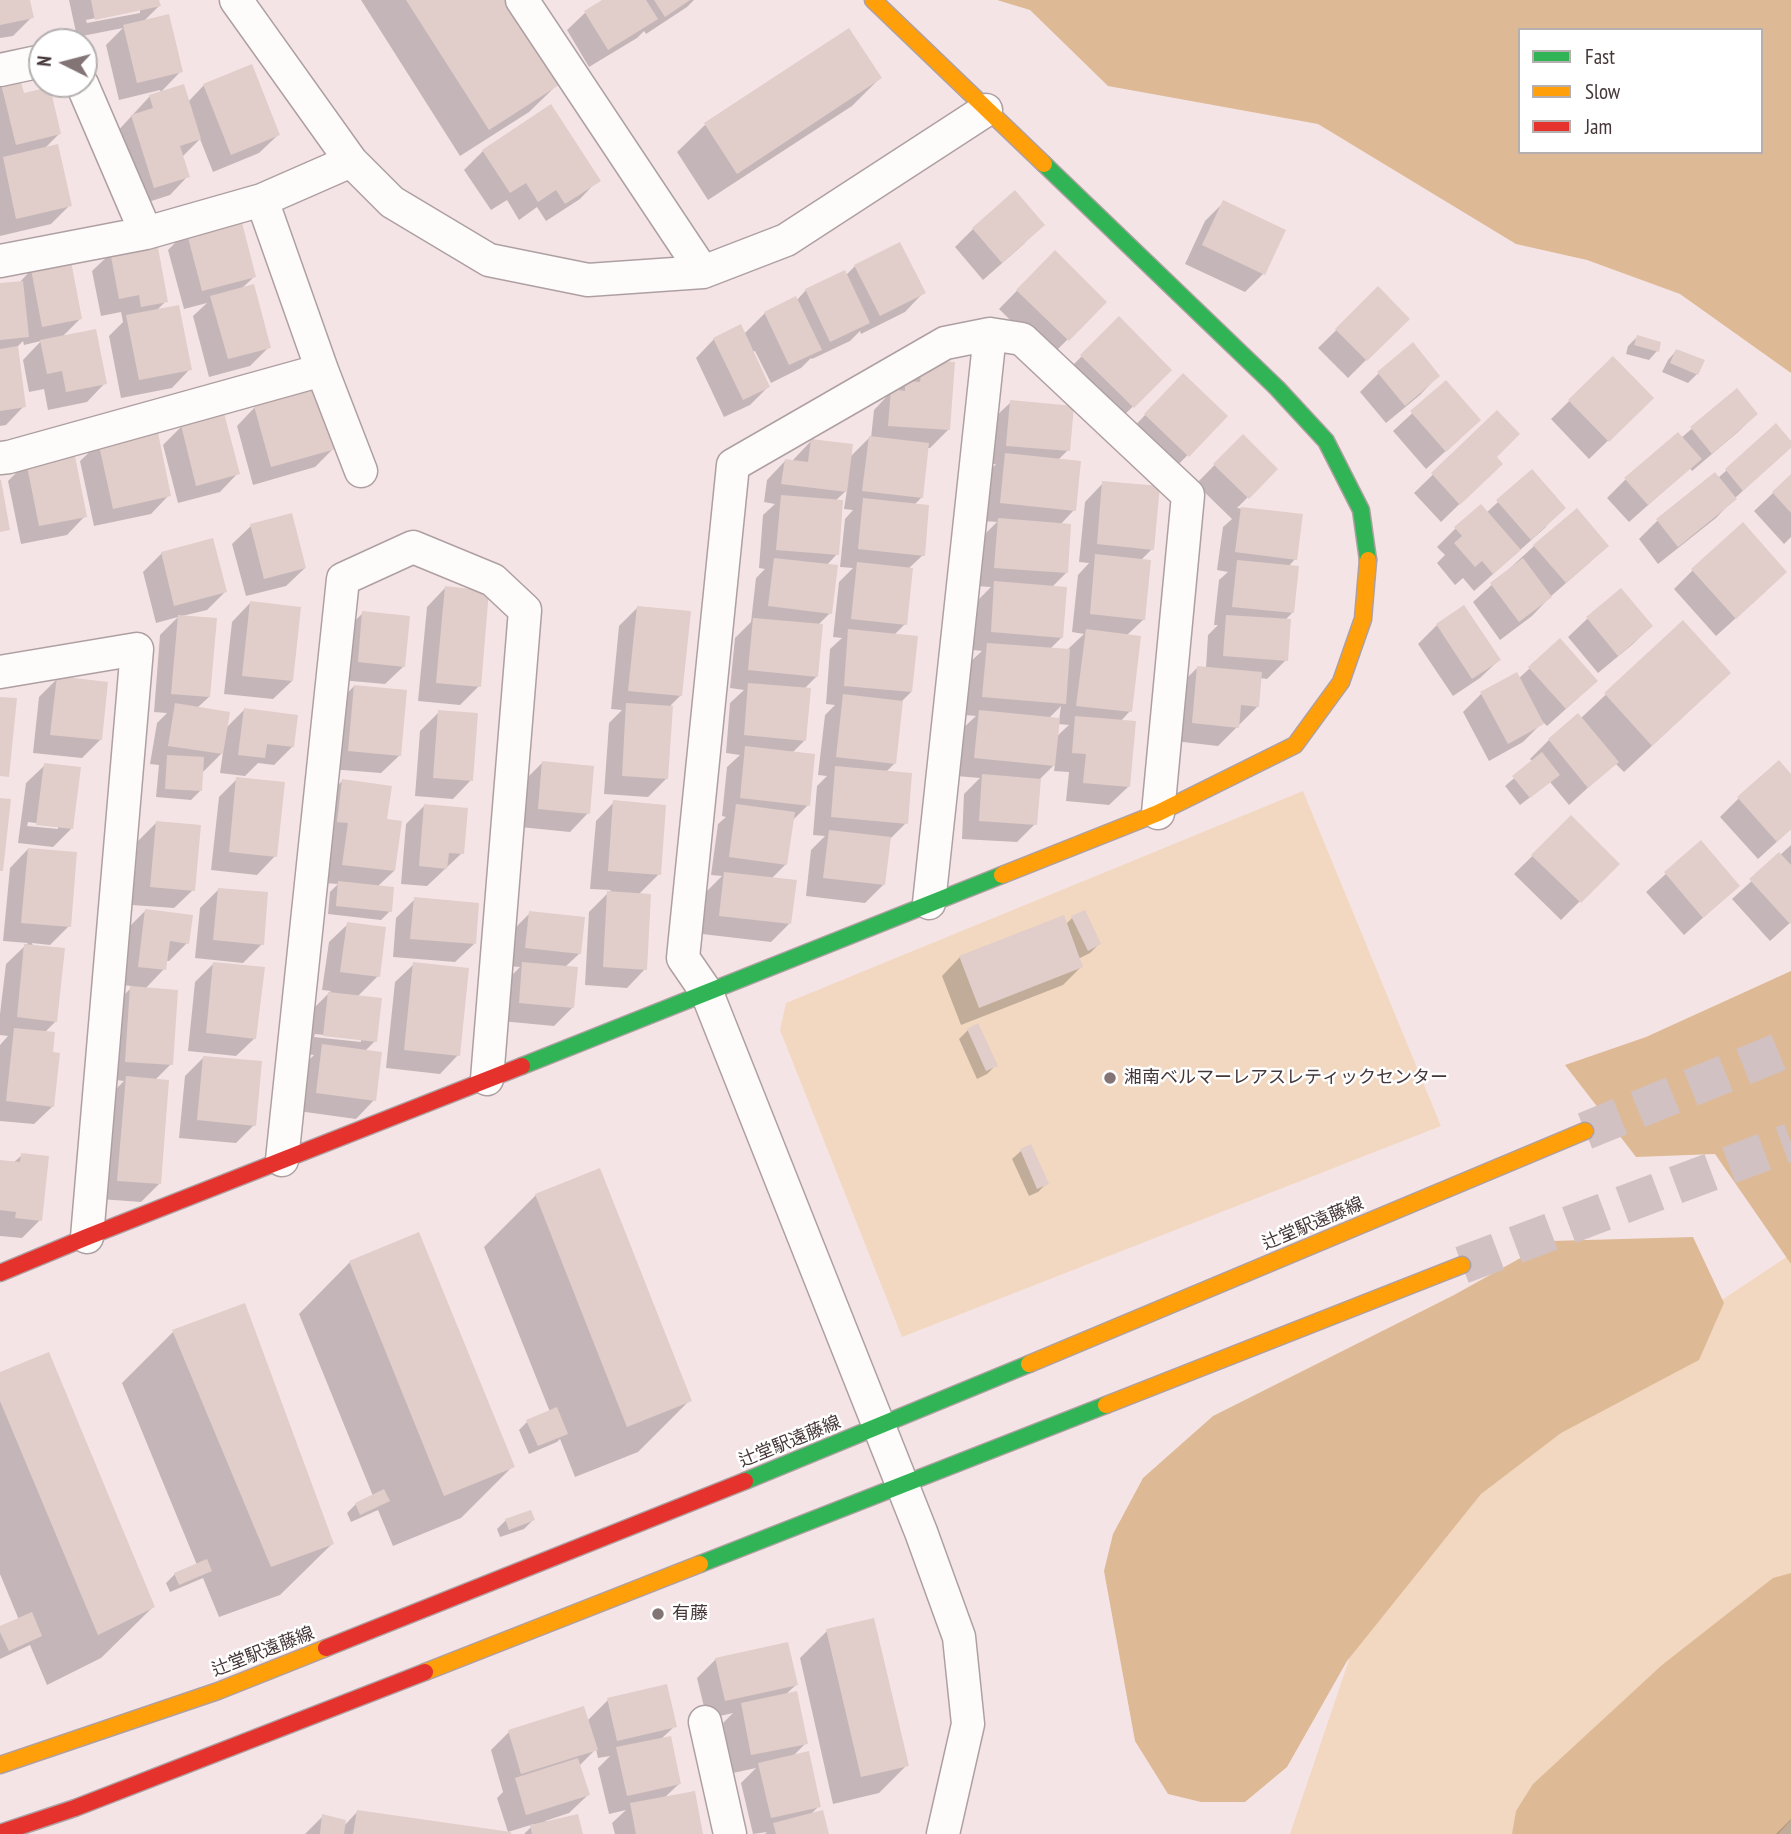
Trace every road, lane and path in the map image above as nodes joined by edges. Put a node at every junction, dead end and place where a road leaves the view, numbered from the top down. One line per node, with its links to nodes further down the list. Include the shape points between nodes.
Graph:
1 (236, 0): 8 (street)
2 (522, 0): 12 (street)
3 (873, 0): 7 (street)
4 (28, 64): 5 (street)
5 (0, 70)
6 (88, 98): 10 (street)
7 (985, 110): 12 (street, via 786,240); 18 (street, via 1277,388 1326,441 1361,510 1368,565 1363,619 1341,682 1295,745)
8 (351, 162): 9 (street); 12 (street, via 392,202 489,260 588,280)
9 (262, 200): 10 (street); 14 (street)
10 (146, 233): 11 (street)
11 (0, 261)
12 (703, 272)
13 (990, 334): 18 (street, via 1022,338 1188,495); 19 (street); 20 (street, via 945,343 733,465 683,958)
14 (322, 370): 15 (street); 16 (street)
15 (0, 458)
16 (361, 471)
17 (0, 672): 24 (street, via 137,649)
18 (1158, 813): 19 (street)
19 (929, 903): 20 (street)
20 (707, 993): 21 (street); 27 (street)
21 (487, 1079): 23 (street); 23 (street, via 525,610 493,580 413,547 343,579)
22 (1585, 1131): 27 (street, 辻堂駅遠藤線)
23 (282, 1160): 24 (street)
24 (88, 1237): 26 (street)
25 (1462, 1265): 28 (street)
26 (0, 1273)
27 (879, 1427): 28 (street); 30 (street, 辻堂駅遠藤線, via 218,1691)
28 (902, 1486): 31 (street, via 75,1808); 33 (street, via 959,1637 968,1724)
29 (705, 1722): 32 (street)
30 (0, 1765)
31 (0, 1833)
32 (730, 1834)
33 (943, 1834)

